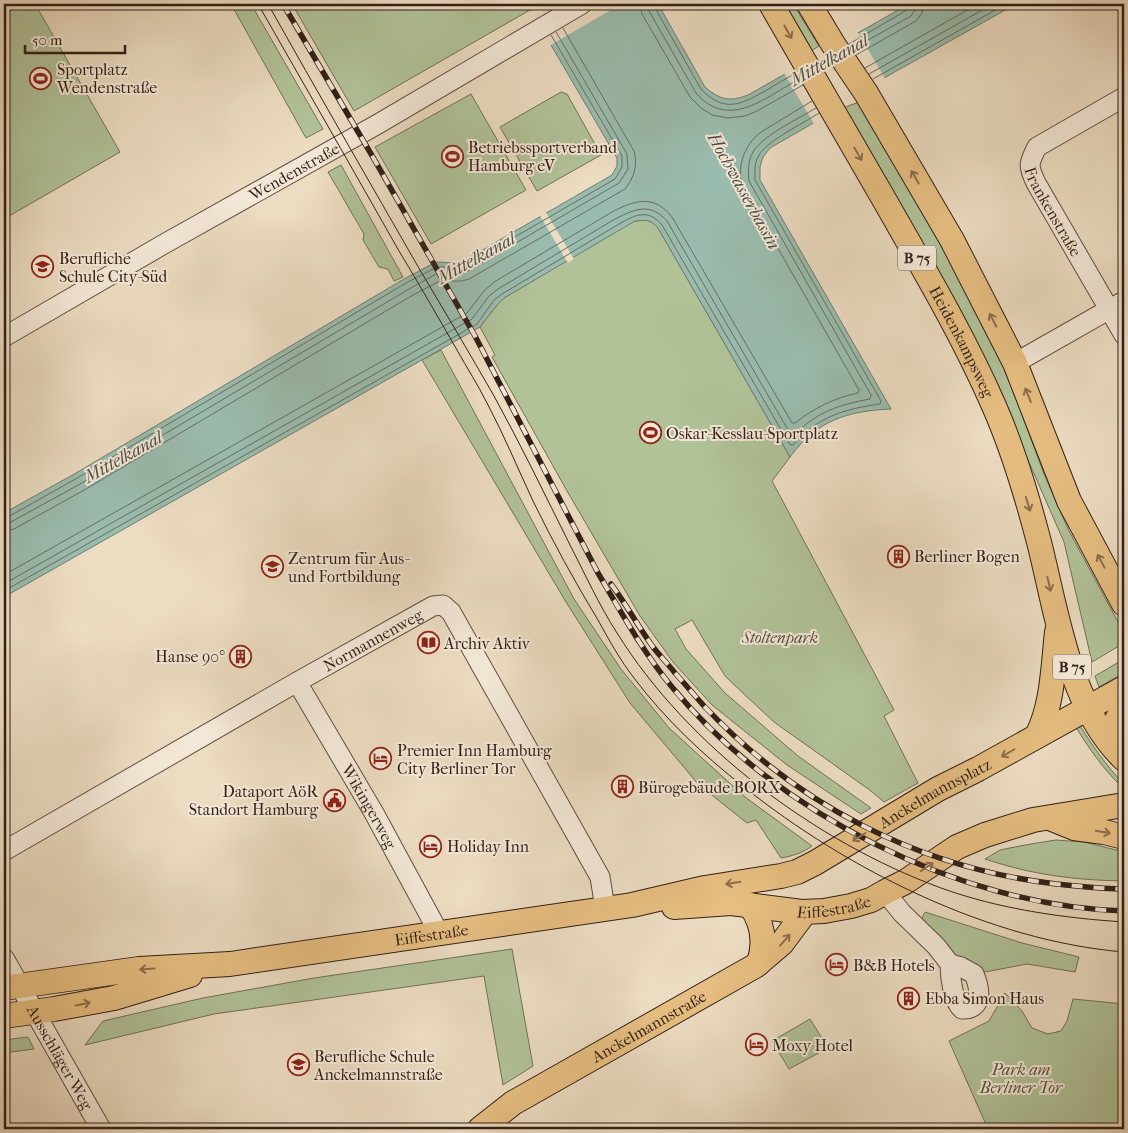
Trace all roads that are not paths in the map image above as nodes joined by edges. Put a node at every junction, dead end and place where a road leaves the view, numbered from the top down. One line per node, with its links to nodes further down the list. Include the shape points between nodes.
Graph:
1 (582, 4): 7 (street, Wendenstraße)
2 (771, 4): 10 (main road, Heidenkampsweg / B 75, one-way to 10, via 971,356 1011,449)
3 (810, 4): 8 (main road, B 75, one-way to 3, via 952,240)
4 (1124, 97): 5 (street, Frankenstraße, via 1037,147 1030,160 1030,170 1036,183)
5 (1117, 306): 6 (street, Frankenstraße); 8 (street)
6 (1124, 335)
7 (4, 337)
8 (1015, 363): 9 (main road, B 75, one-way to 8, via 1070,501)
9 (1124, 604)
10 (1058, 625): 13 (main road, Heidenkampsweg / B 75, via 1076,682); 15 (main road, via 1049,704)
11 (298, 682): 20 (street, Normannenweg); 25 (street, Normannenweg, via 433,606 443,605 451,612 600,877); 27 (street, Wikingerweg)
12 (1124, 688): 13 (main road, Anckelmannsplatz)
13 (1088, 707): 15 (main road, Anckelmannsplatz); 16 (main road, B 75, via 1107,739)
14 (1124, 708): 16 (main road, via 1115,727 1117,743)
15 (1037, 736): 21 (main road, Anckelmannsplatz, one-way to 21, via 938,789 815,863)
16 (1124, 758)
17 (1124, 805): 18 (main road)
18 (1048, 818): 19 (main road, one-way to 19, via 1074,828); 22 (main road, one-way to 18, via 956,847 985,835)
19 (1124, 837)
20 (4, 851)
21 (781, 876): 23 (main road, Eiffestraße, one-way to 23, via 705,888)
22 (885, 892): 26 (main road, Eiffestraße, via 851,906); 31 (street)
23 (632, 905): 24 (main road, Eiffestraße); 25 (main road, Eiffestraße)
24 (750, 905): 26 (main road, Eiffestraße); 29 (main road, via 762,927)
25 (605, 908): 27 (main road, Eiffestraße)
26 (805, 912): 29 (main road, Anckelmannstraße, one-way to 26, via 787,937)
27 (439, 933): 30 (main road, Eiffestraße)
28 (4, 958): 32 (street, Ausschläger Weg)
29 (760, 963): 36 (main road, Anckelmannstraße, via 513,1103)
30 (230, 964): 32 (main road, Eiffestraße, one-way to 32, via 139,969); 33 (main road, Eiffestraße, one-way to 30, via 114,998)
31 (950, 964)
32 (12, 987): 33 (street, Ausschläger Weg)
33 (35, 1012): 34 (main road, Eiffestraße); 35 (street, Ausschläger Weg)
34 (4, 1016)
35 (102, 1129)
36 (480, 1129)

